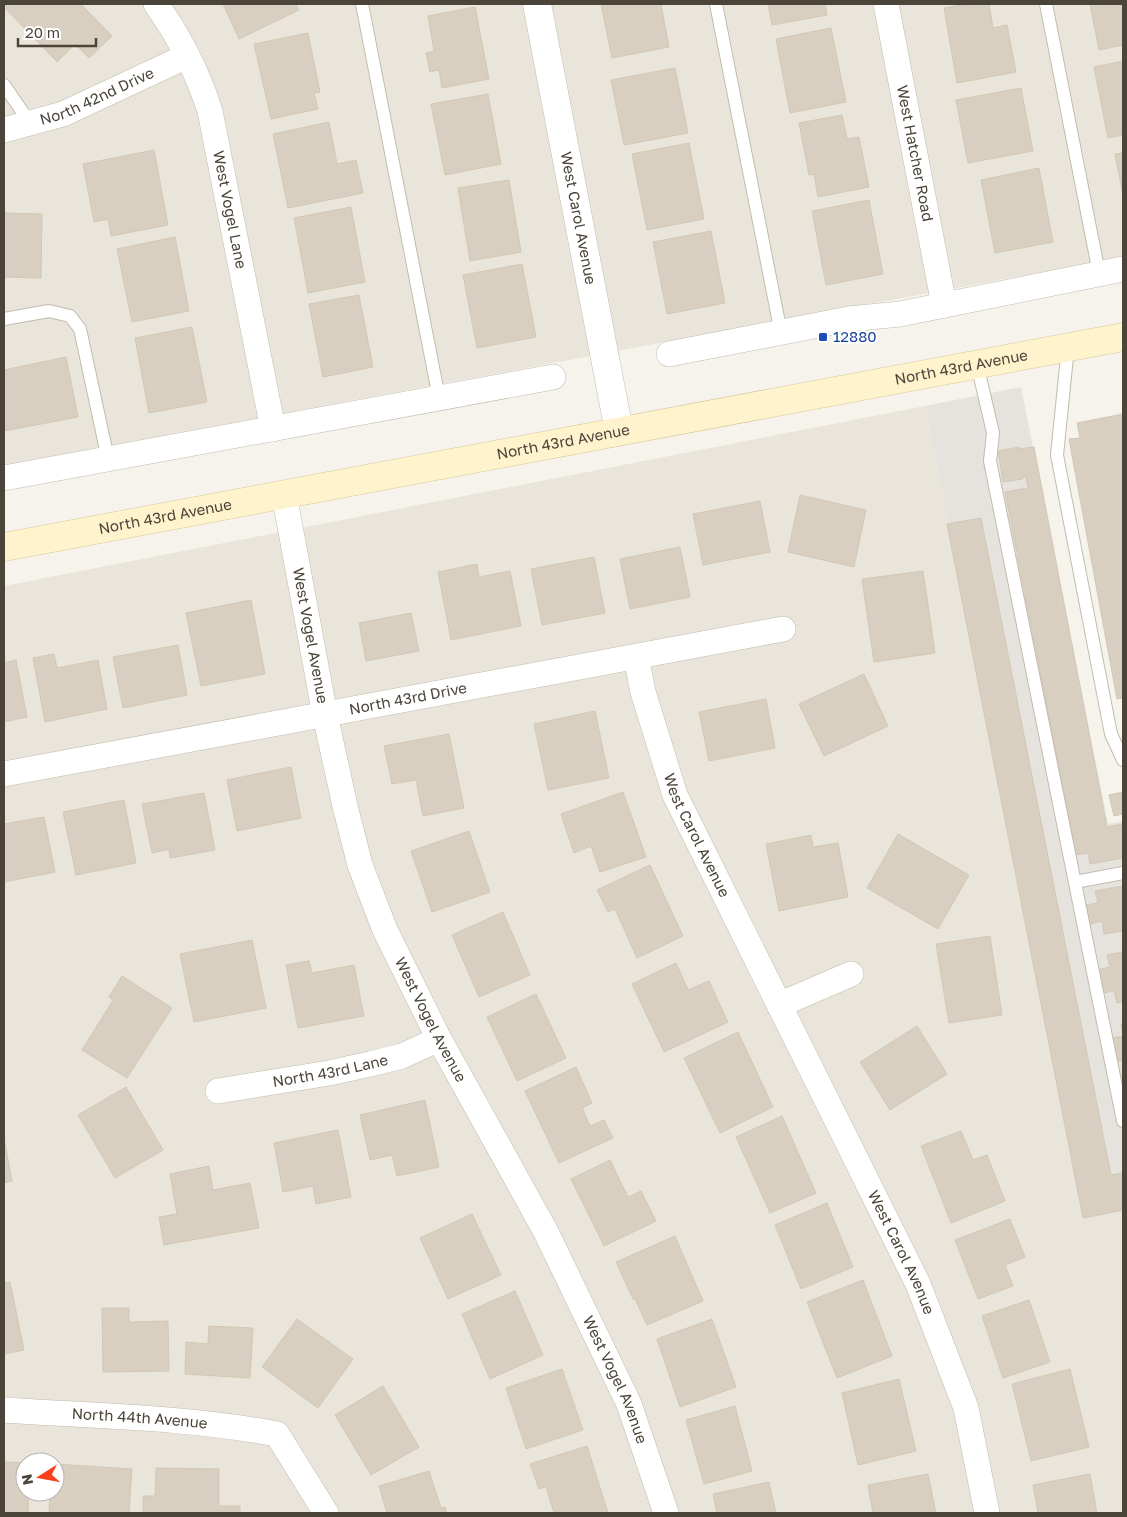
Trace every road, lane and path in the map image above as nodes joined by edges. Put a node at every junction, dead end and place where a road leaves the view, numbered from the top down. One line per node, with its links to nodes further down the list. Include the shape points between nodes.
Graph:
1 (156, 4): 7 (street, West Vogel Lane)
2 (362, 4): 20 (lane)
3 (537, 4): 22 (street, West Carol Avenue)
4 (716, 4): 14 (lane)
5 (886, 4): 12 (street, West Hatcher Road)
6 (1046, 4): 11 (lane)
7 (186, 56): 9 (street, North 42nd Drive, via 63,114); 21 (street, West Vogel Lane, via 210,111)
8 (4, 85): 9 (lane)
9 (30, 123): 10 (street, North 42nd Drive)
10 (4, 130)
11 (1111, 271): 12 (street)
12 (944, 305): 14 (street)
13 (4, 319): 23 (lane, via 49,311 70,316 80,329)
14 (781, 333): 17 (street)
15 (1123, 337): 16 (main road, North 43rd Avenue)
16 (1068, 347): 18 (main road, North 43rd Avenue); 30 (lane, via 1057,455 1112,734)
17 (669, 354)
18 (977, 364): 22 (main road, North 43rd Avenue); 33 (lane, via 993,433 990,461)
19 (553, 377): 20 (street)
20 (439, 398): 21 (street)
21 (273, 428): 23 (street)
22 (619, 431): 25 (main road, North 43rd Avenue)
23 (108, 459): 24 (street)
24 (4, 478)
25 (284, 494): 26 (main road, North 43rd Avenue); 29 (street, West Vogel Avenue)
26 (4, 547)
27 (783, 629): 28 (street, North 43rd Drive)
28 (636, 657): 29 (street, North 43rd Drive); 35 (street, West Carol Avenue, via 643,692 675,795)
29 (326, 714): 31 (street, North 43rd Drive); 36 (street, West Vogel Avenue, via 360,865 385,930)
30 (1123, 760)
31 (4, 774)
32 (1123, 873): 33 (lane)
33 (1075, 882): 38 (lane)
34 (851, 974): 35 (street)
35 (779, 1005): 42 (street, West Carol Avenue, via 918,1284 966,1408)
36 (439, 1039): 37 (street, North 43rd Lane, via 402,1056 370,1064); 41 (street, West Vogel Avenue, via 546,1232 625,1395)
37 (218, 1092)
38 (1123, 1121)
39 (4, 1410): 40 (street, North 44th Avenue, via 197,1422 276,1434)
40 (326, 1513)
41 (666, 1513)
42 (987, 1513)

